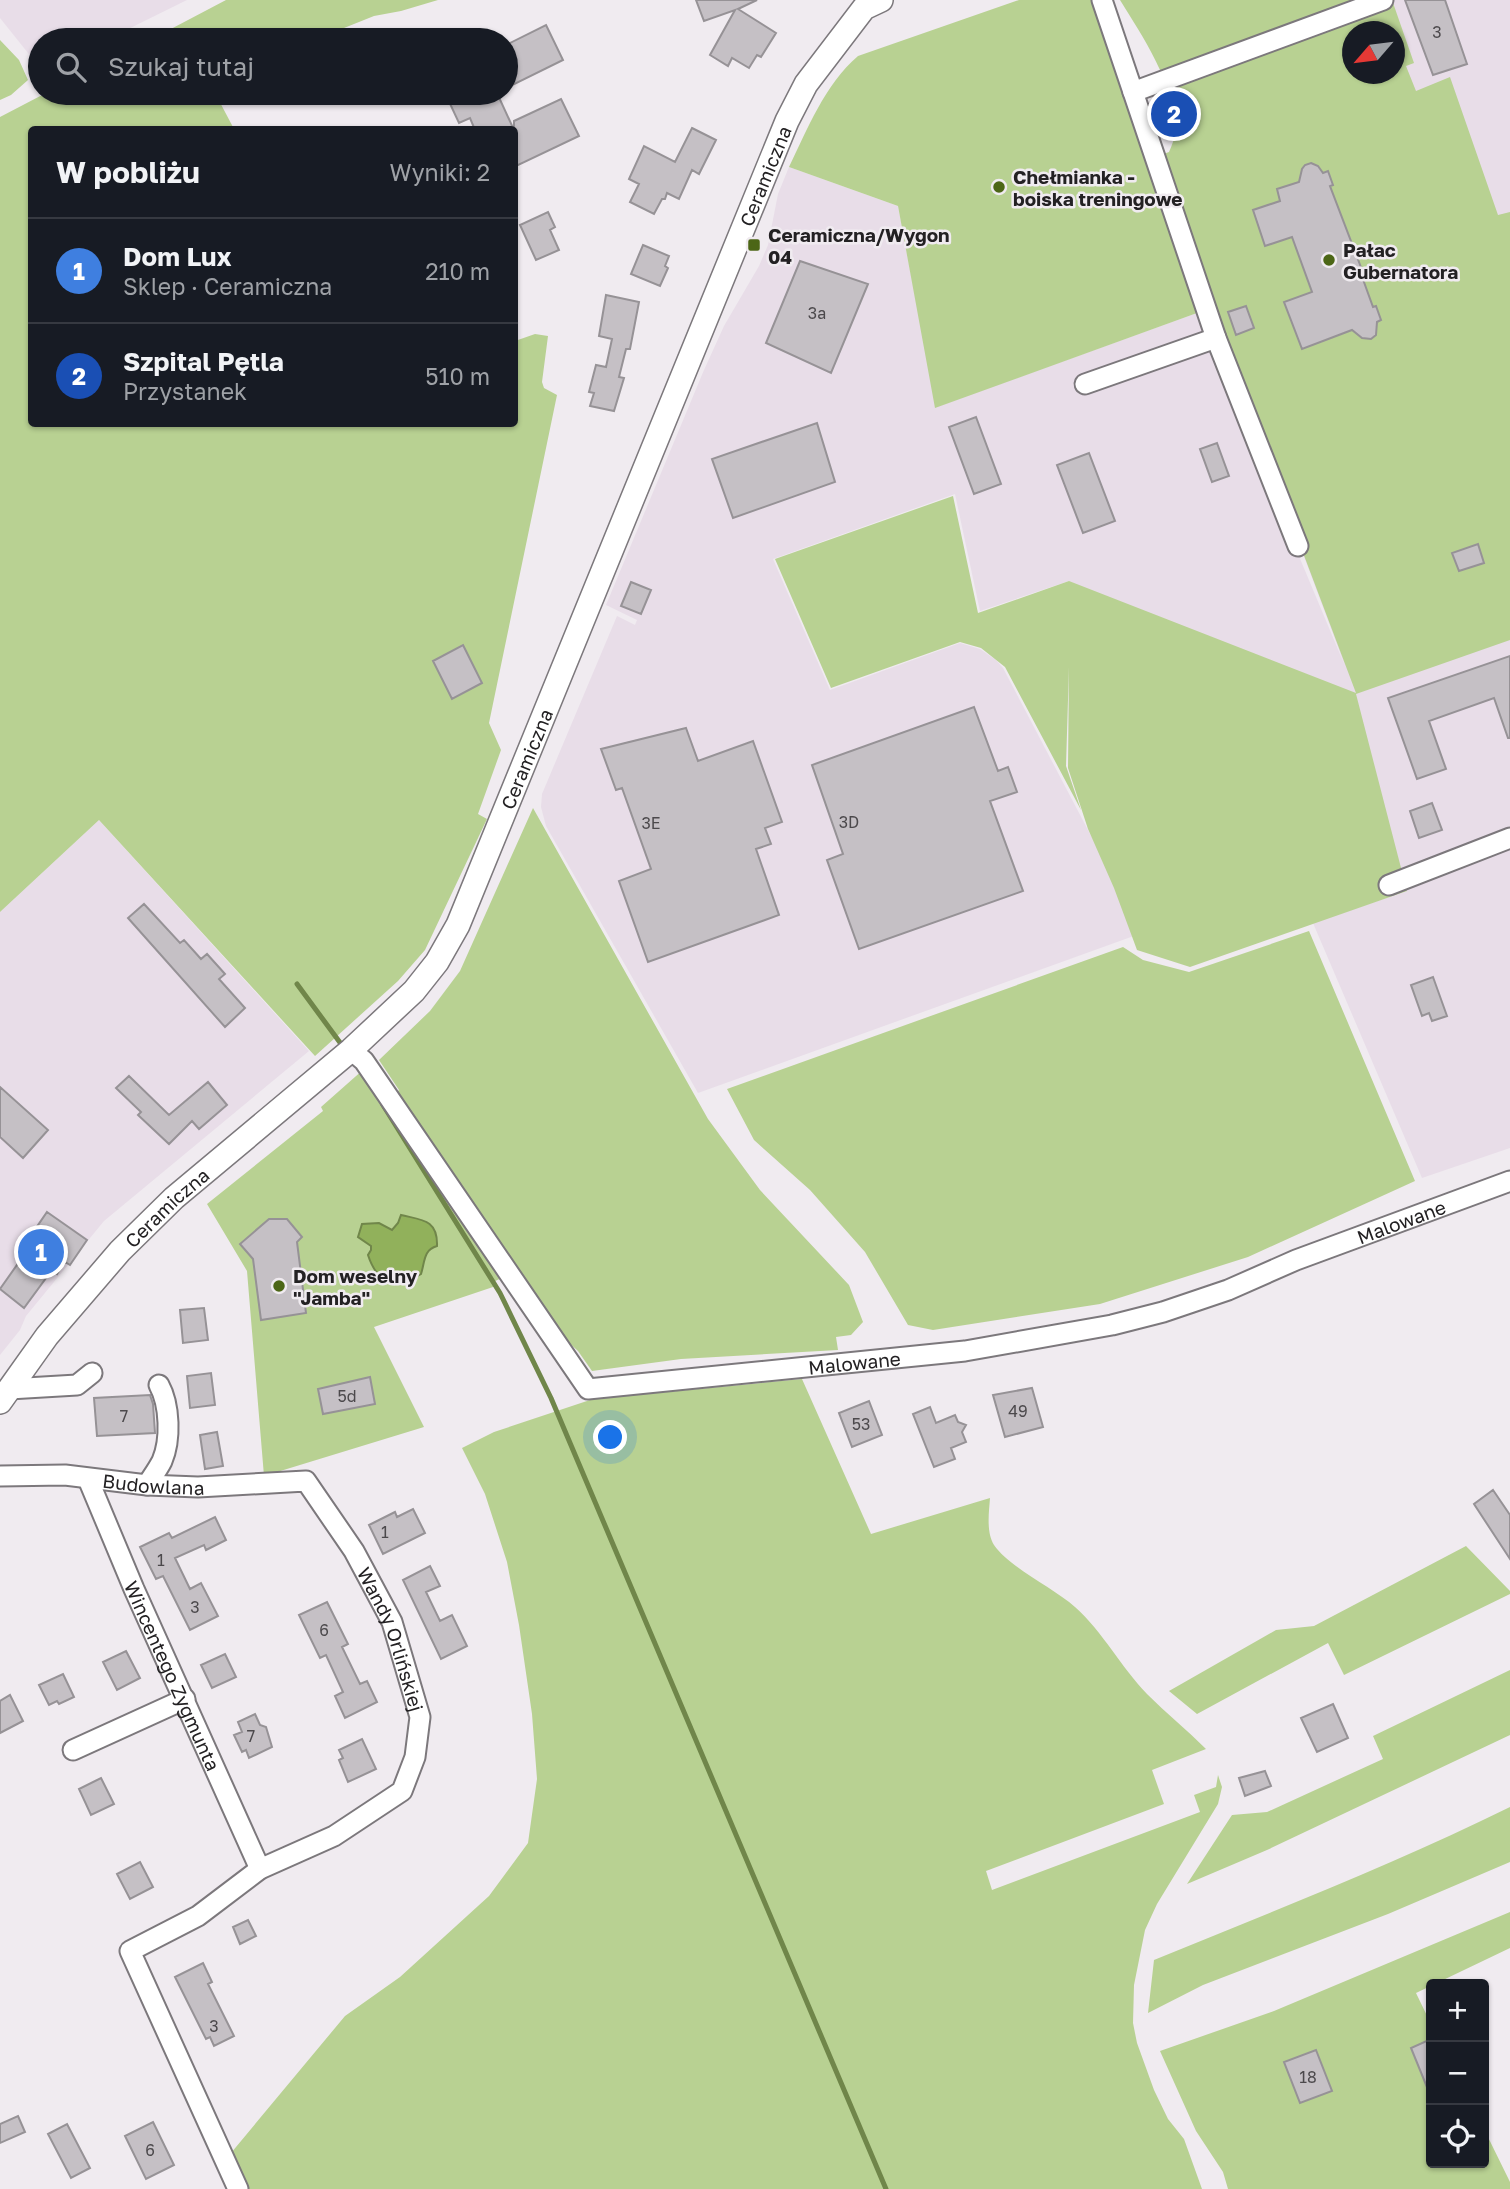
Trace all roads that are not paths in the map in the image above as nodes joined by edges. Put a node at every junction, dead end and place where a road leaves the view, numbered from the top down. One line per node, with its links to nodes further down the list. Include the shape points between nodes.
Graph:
1 (1102, 0): 4 (street)
2 (1383, 0): 4 (street)
3 (869, 3): 10 (street, Ceramiczna, via 806,84 786,121 458,925 414,991)
4 (1133, 92): 5 (street)
5 (1216, 338): 6 (street); 7 (street)
6 (1085, 384)
7 (1298, 546)
8 (1510, 838): 9 (street)
9 (1389, 885)
10 (348, 1052): 11 (street, Malowane, via 364,1060 588,1389 965,1351 1112,1325 1228,1290); 14 (street, Ceramiczna, via 174,1198 120,1251 47,1336)
11 (1510, 1181)
12 (92, 1373): 14 (street, via 77,1385)
13 (159, 1385): 18 (street, via 165,1396 167,1439 162,1461)
14 (4, 1395)
15 (0, 1476): 16 (street, Budowlana)
16 (88, 1479): 18 (street, Budowlana); 19 (street, Wincentego Zygmunta)
17 (306, 1480): 18 (street, Budowlana, via 198,1487); 21 (street, Wandy Orlińskiej, via 354,1551 392,1622 420,1717 415,1757 402,1790 334,1836)
18 (148, 1485)
19 (185, 1699): 20 (street); 21 (street, Wincentego Zygmunta)
20 (73, 1750)
21 (260, 1869): 22 (street, Wandy Orlińskiej, via 198,1916 130,1951)
22 (238, 2189)

